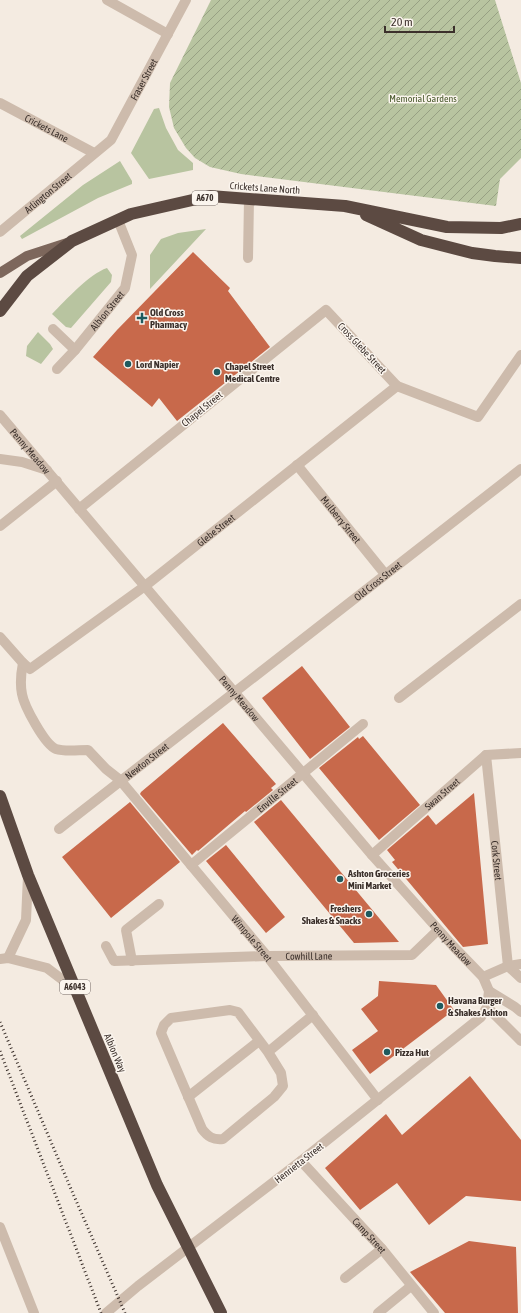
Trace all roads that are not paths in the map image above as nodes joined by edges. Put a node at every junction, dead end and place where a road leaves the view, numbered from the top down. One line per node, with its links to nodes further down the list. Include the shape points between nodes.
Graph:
1 (107, 0): 3 (street)
2 (186, 0): 3 (street, Fraser Street)
3 (168, 34): 5 (street, Fraser Street, via 111,140)
4 (0, 103): 5 (street, Crickets Lane)
5 (94, 153): 10 (street, Arlington Street)
6 (250, 199): 7 (highway, Crickets Lane North / A670); 8 (highway, Crickets Lane North / A670, via 210,196 131,214); 12 (street)
7 (345, 206): 9 (highway, Crickets Lane North / A670, via 447,227 501,228); 13 (highway, Crickets Lane North / A670, via 421,240 472,253)
8 (118, 220): 11 (highway, Crickets Lane North / A670); 18 (street, Albion Street, via 132,255 125,288)
9 (521, 224)
10 (0, 232)
11 (72, 241): 14 (main road, Crickets Lane North / A670, via 27,256); 16 (highway, Crickets Lane North / A670, via 27,276)
12 (248, 258)
13 (521, 258)
14 (0, 273)
15 (326, 310): 21 (street, Cross Glebe Street); 28 (street, Chapel Street)
16 (0, 312)
17 (54, 329): 18 (street)
18 (75, 350): 20 (street, Albion Street)
19 (521, 355): 21 (street, via 478,417)
20 (57, 369)
21 (397, 386): 24 (street, Glebe Street)
22 (0, 415): 26 (street, Penny Meadow)
23 (0, 459): 26 (street, via 22,462)
24 (297, 465): 30 (street, Mulberry Street); 31 (street, Glebe Street)
25 (521, 469): 30 (street, Old Cross Street)
26 (47, 470): 27 (street, Penny Meadow)
27 (56, 481): 28 (street, Penny Meadow); 29 (street)
28 (79, 509): 31 (street, Penny Meadow)
29 (0, 526)
30 (385, 574): 35 (street, Old Cross Street)
31 (145, 586): 34 (street, Glebe Street); 35 (street, Penny Meadow)
32 (521, 604): 36 (street)
33 (0, 637): 34 (street)
34 (26, 666): 41 (street, Wimpole Street, via 21,673 22,696 47,741 56,749 88,750)
35 (234, 692): 40 (street, Penny Meadow); 41 (street, Newton Street)
36 (399, 698)
37 (363, 724): 40 (street, Enville Street)
38 (521, 753): 39 (street)
39 (486, 755): 44 (street, Swan Street); 54 (street, Cork Street)
40 (303, 773): 44 (street, Penny Meadow); 45 (street, Enville Street)
41 (120, 780): 43 (street, Newton Street); 45 (street, Wimpole Street)
42 (0, 796): 46 (highway, Albion Way / A6043)
43 (59, 829)
44 (372, 855): 48 (street, Penny Meadow)
45 (191, 865): 50 (street, Wimpole Street)
46 (28, 875): 51 (street, via 26,920); 57 (highway, Albion Way / A6043)
47 (159, 904): 52 (street, via 126,930)
48 (438, 930): 50 (street, Cowhill Lane, via 412,955); 55 (street, Penny Meadow)
49 (106, 946): 52 (street, Cowhill Lane, via 114,961)
50 (267, 956): 52 (street, Cowhill Lane); 61 (street, Wimpole Street)
51 (4, 958): 57 (street, via 47,968)
52 (132, 961)
53 (521, 964): 54 (street)
54 (508, 966): 55 (street); 56 (street)
55 (483, 978): 58 (street, Penny Meadow)
56 (521, 978)
57 (76, 990): 69 (highway, Albion Way / A6043, via 155,1181)
58 (489, 991): 59 (street); 60 (street)
59 (487, 1007): 63 (street); 66 (street, Henrietta Street, via 472,1025)
60 (521, 1012)
61 (313, 1015): 64 (street); 66 (street, Wimpole Street)
62 (259, 1041): 64 (street); 65 (street); 65 (street, via 238,1012 230,1010 171,1018 161,1033)
63 (521, 1041)
64 (268, 1052): 65 (street, via 281,1073 283,1086 274,1097 223,1139 214,1140 207,1136)
65 (188, 1097)
66 (378, 1100): 67 (street, Henrietta Street)
67 (301, 1161): 69 (street, Henrietta Street); 70 (street, Camp Street)
68 (0, 1228): 73 (street)
69 (189, 1247): 74 (street, Henrietta Street); 75 (highway, Albion Way / A6043)
70 (382, 1249): 71 (street); 72 (street, Camp Street)
71 (345, 1278)
72 (411, 1286): 76 (street); 77 (street, Camp Street)
73 (34, 1313)
74 (106, 1313)
75 (221, 1313)
76 (378, 1313)
77 (434, 1313)

